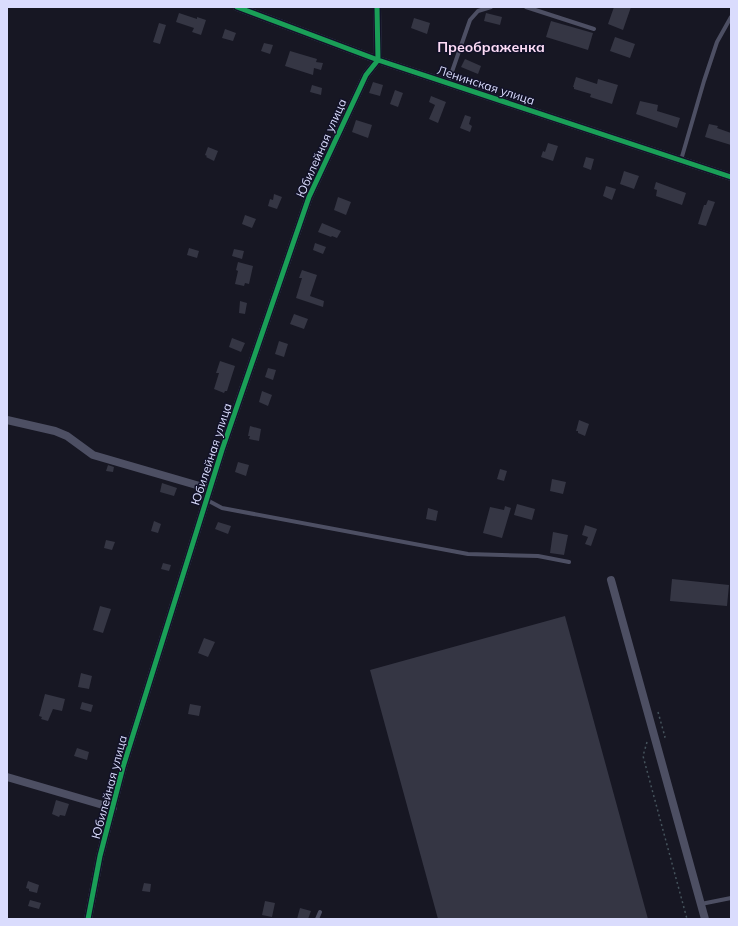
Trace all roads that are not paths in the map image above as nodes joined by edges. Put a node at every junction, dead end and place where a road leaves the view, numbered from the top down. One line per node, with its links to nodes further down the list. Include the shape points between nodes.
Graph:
1 (237, 7): 7 (street, Ленинская улица)
2 (377, 7): 7 (street)
3 (491, 7): 8 (lane, via 478,11 470,20)
4 (526, 7): 6 (lane)
5 (731, 17): 9 (lane, via 717,42)
6 (594, 29)
7 (378, 60): 8 (street, Ленинская улица); 12 (street, Юбилейная улица, via 366,74 309,197)
8 (448, 83): 9 (street, Ленинская улица)
9 (681, 160): 10 (street, Ленинская улица)
10 (731, 177)
11 (7, 420): 12 (street, via 55,430 93,455)
12 (210, 489): 13 (street, Юбилейная улица)
13 (206, 500): 14 (lane, via 222,508 468,554 538,556); 17 (street, Юбилейная улица, via 123,767)
14 (569, 562)
15 (611, 580): 19 (street)
16 (7, 777): 17 (street)
17 (113, 808): 21 (street, Юбилейная улица, via 100,856)
18 (731, 898): 19 (lane)
19 (701, 904): 23 (street)
20 (320, 912): 22 (lane)
21 (88, 919)
22 (317, 919)
23 (706, 919)

